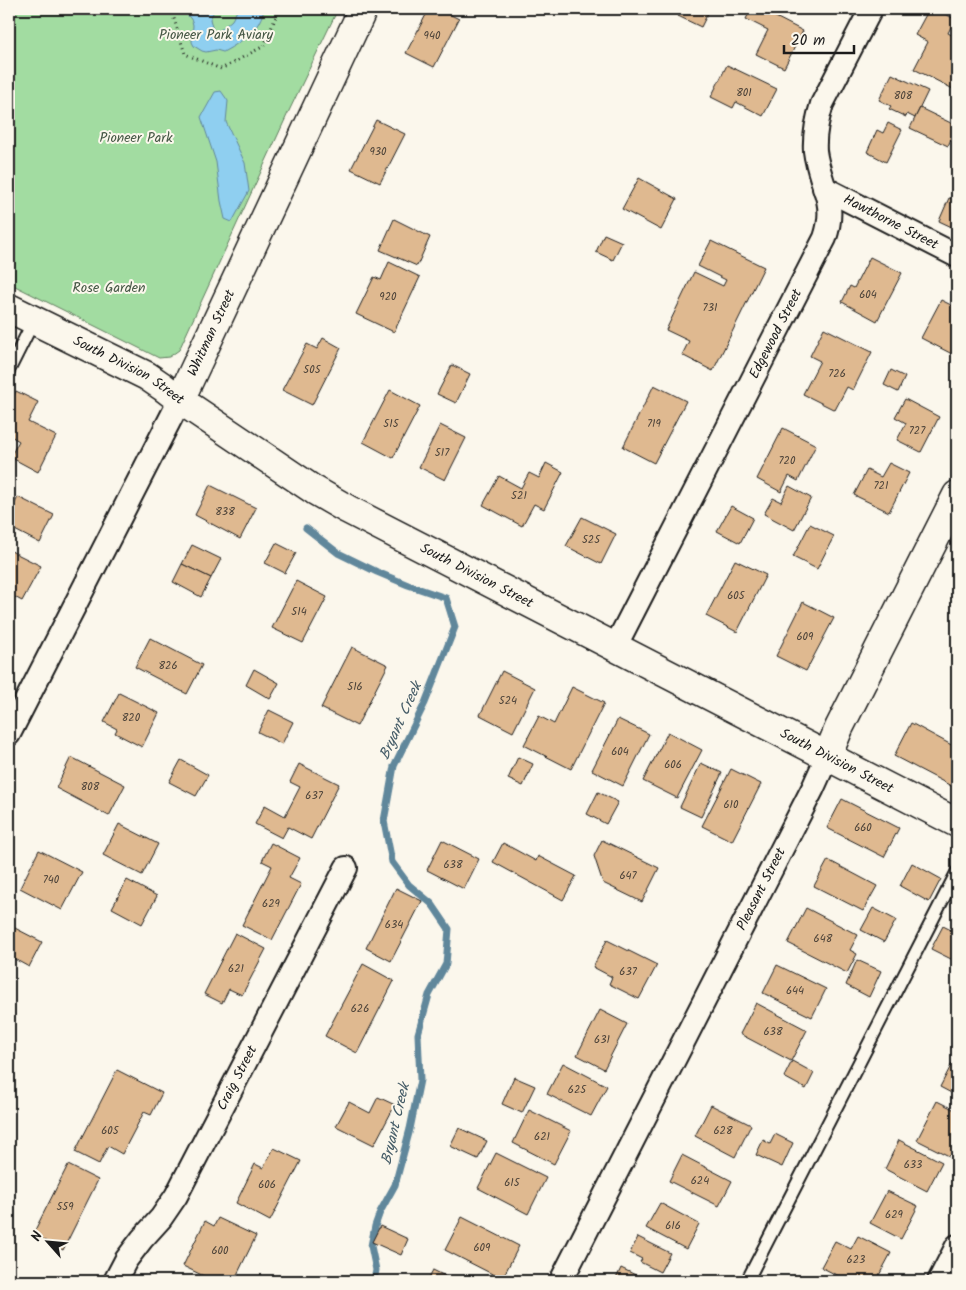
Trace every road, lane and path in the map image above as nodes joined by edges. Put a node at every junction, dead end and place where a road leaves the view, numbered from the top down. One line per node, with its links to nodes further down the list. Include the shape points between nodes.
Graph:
1 (171, 9): 2 (path, via 185,54 221,68 264,46)
2 (279, 9)
3 (363, 9): 10 (street, Whitman Street)
4 (871, 9): 5 (street, Edgewood Street, via 822,104 818,118 815,151)
5 (824, 188): 6 (street, Hawthorne Street); 12 (street, Edgewood Street, via 830,213 825,238)
6 (957, 256)
7 (9, 308): 8 (street, South Division Street)
8 (34, 320): 9 (lane); 10 (street, South Division Street, via 147,376)
9 (9, 370)
10 (180, 400): 12 (street, South Division Street, via 347,509); 13 (street, Whitman Street)
11 (957, 495): 14 (street, Pleasant Street)
12 (615, 647): 14 (street, South Division Street)
13 (9, 734)
14 (827, 757): 15 (street, South Division Street); 20 (street, Pleasant Street)
15 (957, 823)
16 (346, 868): 19 (street, Craig Street, via 176,1196 126,1260)
17 (957, 872): 21 (lane)
18 (957, 1246): 22 (street)
19 (115, 1281)
20 (561, 1281)
21 (747, 1281)
22 (939, 1281)

